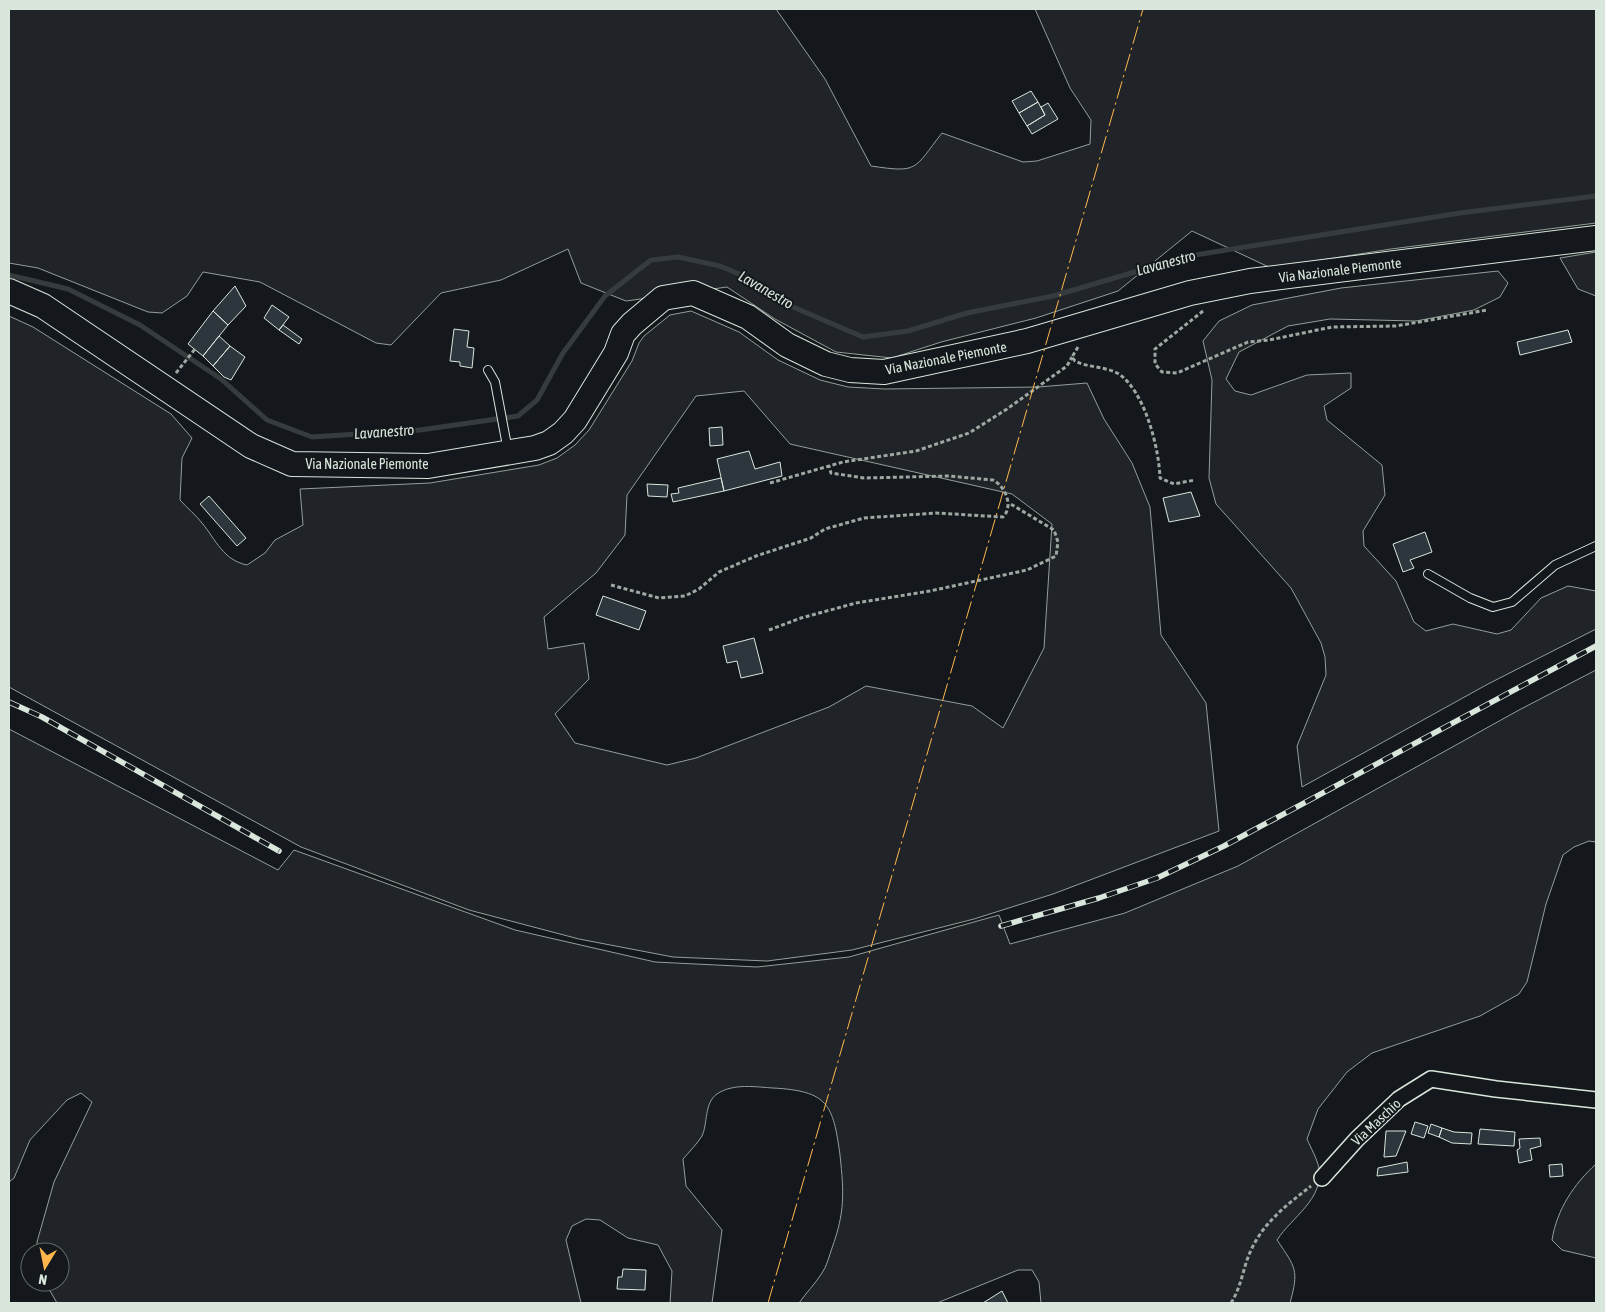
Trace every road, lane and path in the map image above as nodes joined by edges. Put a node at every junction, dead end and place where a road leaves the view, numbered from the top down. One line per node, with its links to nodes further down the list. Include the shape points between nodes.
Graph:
1 (1596, 238): 5 (main road, Via Nazionale Piemonte, via 1250,281 1190,292)
2 (9, 291): 9 (main road, Via Nazionale Piemonte, via 43,306)
3 (1206, 309): 4 (path, via 1155,349 1155,364 1162,372 1177,373 1248,342 1332,327 1396,326)
4 (1487, 310)
5 (1092, 320): 7 (path); 10 (main road, Via Nazionale Piemonte, via 1027,341 884,372 850,370 826,364 787,345 748,317 693,293 663,298 623,334 616,353 595,388 575,420 563,432 549,443 534,448)
6 (195, 349): 9 (path)
7 (1072, 357): 11 (path, via 1067,366 969,433 916,451); 12 (path, via 1079,363 1118,374 1129,384 1150,421 1160,478 1174,484)
8 (488, 370): 10 (lane, via 494,379)
9 (165, 388): 10 (main road, Via Nazionale Piemonte, via 251,446 292,464 428,466)
10 (508, 449)
11 (829, 466): 13 (path); 14 (path, via 832,473 864,478 949,476 992,480 998,483)
12 (1195, 480)
13 (770, 483)
14 (1009, 502): 17 (path, via 1003,517 936,513 864,518 825,529 812,538 719,572 699,589 684,596 659,598); 18 (path, via 1054,530 1058,542 1056,556 1027,570 856,603)
15 (1596, 546): 16 (lane, via 1555,565 1512,602 1493,607)
16 (1428, 574)
17 (611, 585)
18 (769, 630)
19 (1596, 1100): 20 (street, Via Maschio, via 1431,1079 1399,1100)
20 (1322, 1178): 21 (path, via 1276,1213 1252,1248 1238,1293)
21 (1231, 1303)

